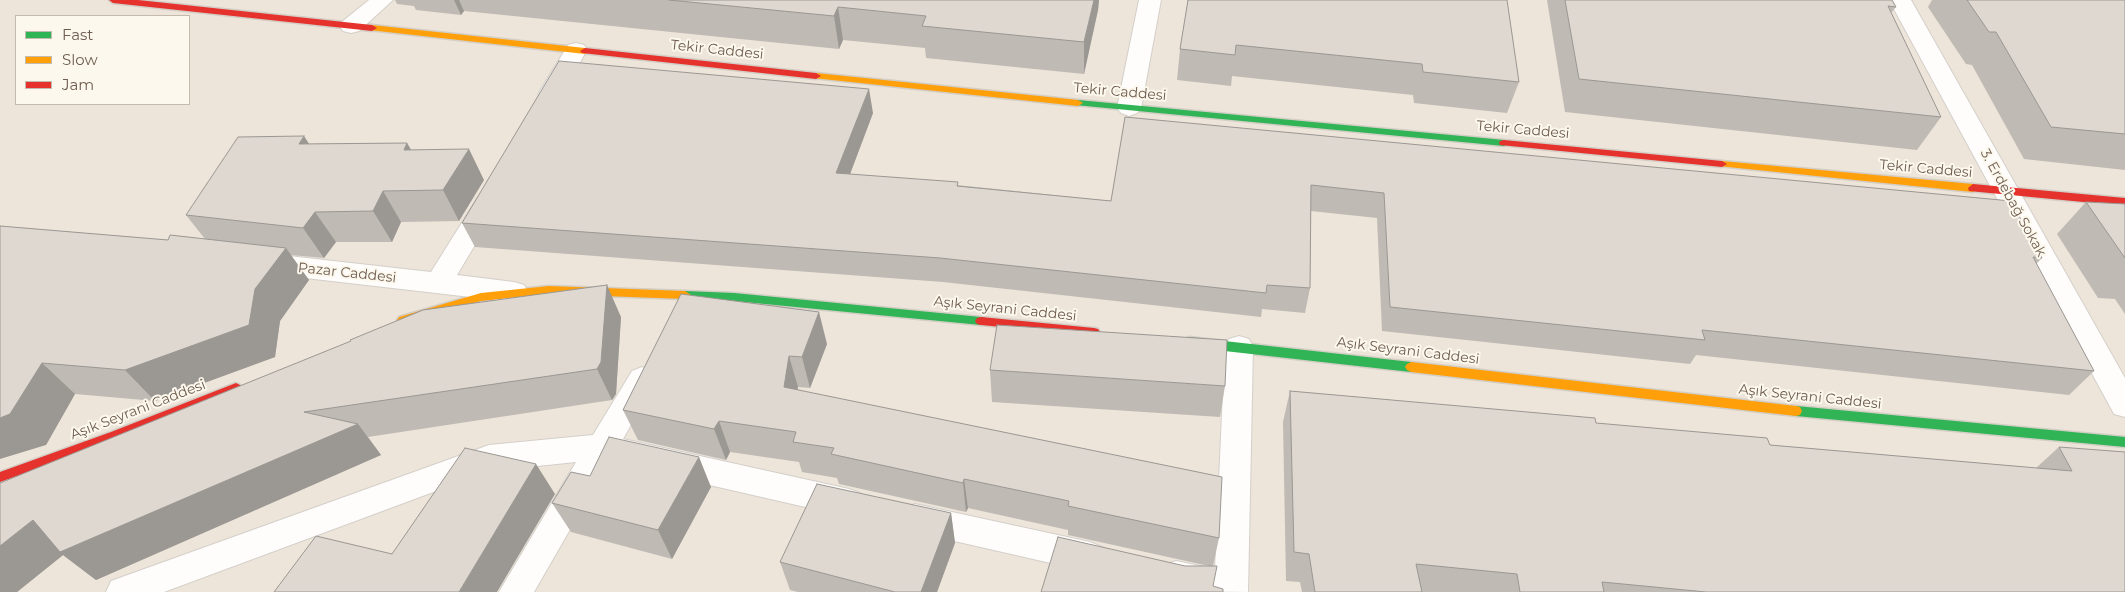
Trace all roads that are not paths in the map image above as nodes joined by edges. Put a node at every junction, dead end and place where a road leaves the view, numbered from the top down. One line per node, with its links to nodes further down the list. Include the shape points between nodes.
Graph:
1 (113, 0): 5 (street, Tekir Caddesi)
2 (382, 0): 5 (street)
3 (1150, 0): 7 (street)
4 (1900, 0): 10 (street, 3. Erdebağ Sokak)
5 (351, 26): 6 (street, Tekir Caddesi)
6 (576, 50): 7 (street, Tekir Caddesi); 8 (street)
7 (1129, 108): 10 (street, Tekir Caddesi)
8 (537, 117)
9 (498, 184): 13 (street)
10 (2006, 191): 11 (street, Tekir Caddesi); 23 (street, 3. Erdebağ Sokak)
11 (2125, 202)
12 (234, 260): 13 (street, Pazar Caddesi)
13 (439, 284): 14 (street, Pazar Caddesi)
14 (516, 292): 15 (street, Aşık Seyrani Caddesi, via 549,290); 17 (street, Aşık Seyrani Caddesi, via 446,306)
15 (691, 296): 16 (street); 18 (street, Aşık Seyrani Caddesi, via 744,298)
16 (676, 321)
17 (395, 323)
18 (1108, 334)
19 (1177, 340): 20 (street, Aşık Seyrani Caddesi)
20 (1238, 347): 24 (street, Aşık Seyrani Caddesi, via 1850,417); 27 (street)
21 (656, 355): 25 (street)
22 (244, 385): 26 (street, Aşık Seyrani Caddesi)
23 (2125, 405)
24 (2125, 442)
25 (602, 447): 27 (street); 28 (street, via 489,458); 29 (street)
26 (0, 478)
27 (1231, 590)
28 (123, 592)
29 (516, 592)

